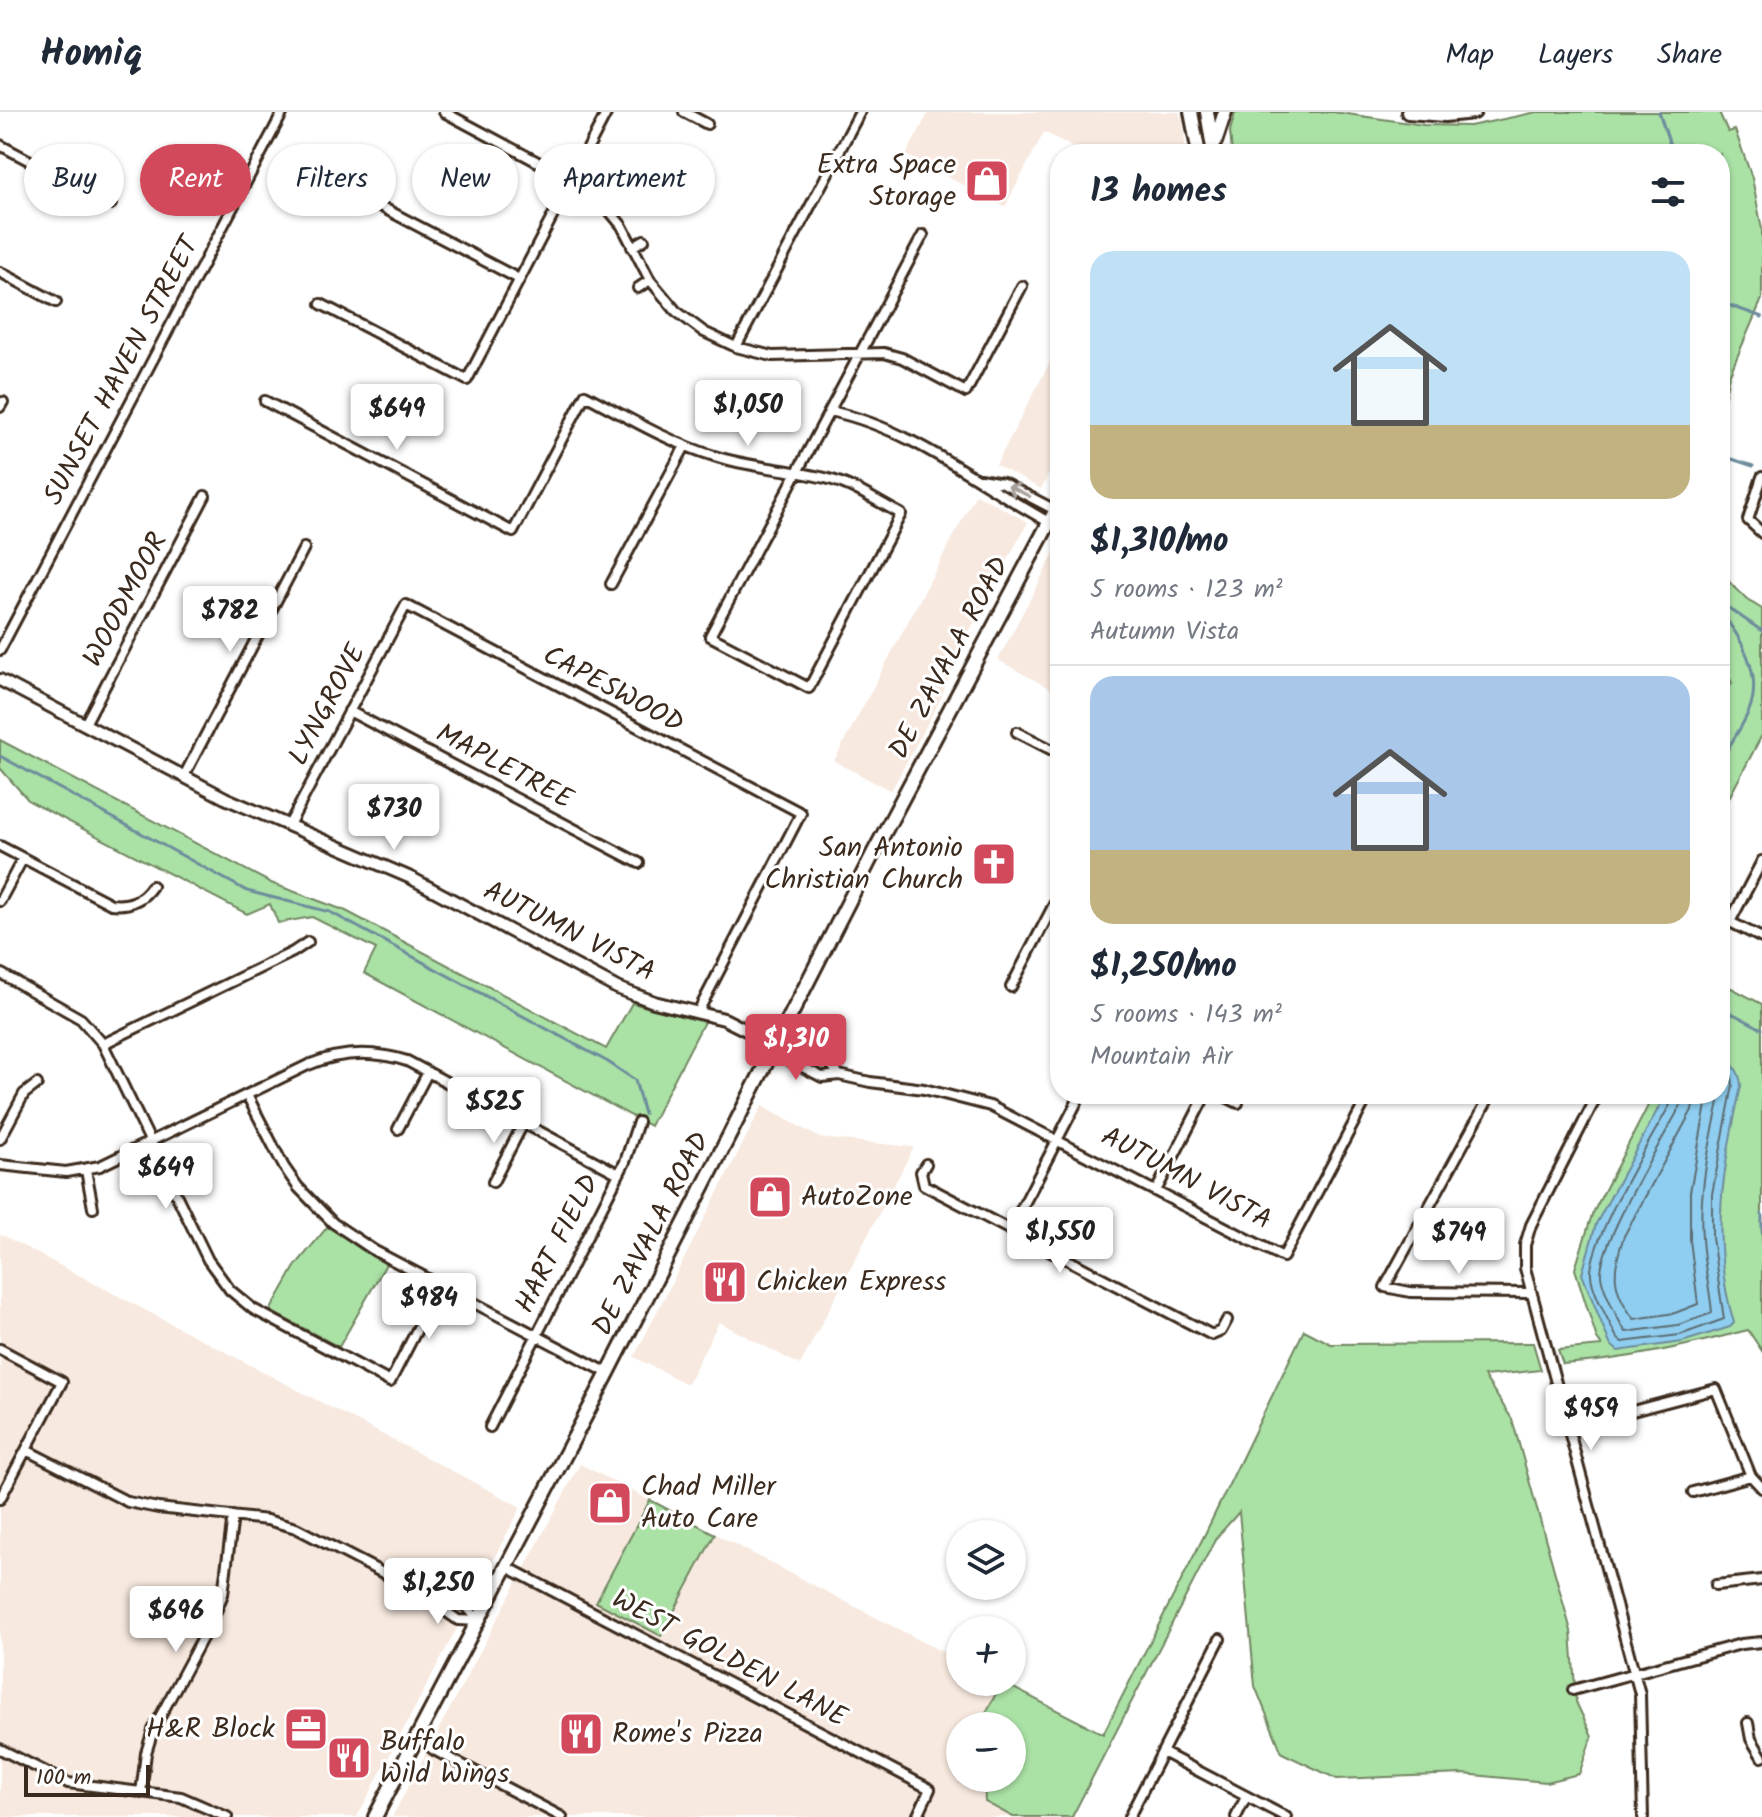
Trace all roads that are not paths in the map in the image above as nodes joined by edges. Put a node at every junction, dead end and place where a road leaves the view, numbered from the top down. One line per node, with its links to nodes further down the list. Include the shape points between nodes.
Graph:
1 (283, 112): 48 (street, SUNSET HAVEN STREET)
2 (444, 112): 18 (street)
3 (607, 112): 12 (street)
4 (684, 112): 11 (street)
5 (860, 112): 32 (street)
6 (1191, 112): 13 (main road)
7 (1207, 112): 14 (main road)
8 (1225, 112): 15 (main road)
9 (1417, 112): 10 (main road)
10 (1474, 112)
11 (707, 124)
12 (590, 144)
13 (1197, 144)
14 (1213, 144)
15 (1216, 144)
16 (0, 145): 17 (street)
17 (24, 158)
18 (534, 160)
19 (396, 215): 26 (street)
20 (552, 216): 26 (street)
21 (614, 216): 24 (street)
22 (923, 235): 33 (street)
23 (644, 240): 24 (street)
24 (632, 247): 27 (street)
25 (0, 272): 30 (street)
26 (519, 279): 31 (street, via 467,380)
27 (650, 280): 29 (street); 32 (street, via 689,322)
28 (1022, 286): 33 (street, via 966,392 902,358)
29 (638, 288)
30 (56, 302)
31 (321, 304)
32 (736, 347): 33 (street, via 790,357)
33 (861, 352): 35 (street)
34 (265, 401): 36 (street, via 513,532 585,395)
35 (830, 411): 37 (street); 39 (street, via 874,423)
36 (685, 446): 37 (street); 46 (street)
37 (797, 473): 37 (street, via 842,483 901,514 809,688 710,636)
38 (1762, 477): 44 (street, via 1748,520)
39 (979, 478): 41 (street, one-way to 39); 42 (street)
40 (205, 496): 51 (street, WOODMOOR)
41 (1050, 504)
42 (1050, 523)
43 (1050, 532): 69 (main road, DE ZAVALA ROAD, via 874,852)
44 (1762, 533)
45 (304, 548): 54 (street)
46 (611, 584)
47 (406, 605): 50 (street, LYNGROVE); 67 (street, CAPESWOOD, via 801,813)
48 (0, 650)
49 (0, 680): 51 (street, AUTUMN VISTA)
50 (349, 711): 55 (street, LYNGROVE); 59 (street, MAPLETREE)
51 (85, 724): 54 (street, AUTUMN VISTA)
52 (1017, 732): 53 (street)
53 (1050, 749)
54 (184, 776): 55 (street, AUTUMN VISTA)
55 (289, 825): 67 (street, AUTUMN VISTA, via 411,878 635,996)
56 (0, 846): 57 (street)
57 (23, 858): 60 (street, via 111,904 138,900); 61 (street)
58 (1762, 861): 63 (street, via 1730,922)
59 (639, 863)
60 (152, 886)
61 (0, 901)
62 (1050, 912): 66 (street)
63 (1762, 938)
64 (308, 942): 68 (street)
65 (0, 973): 68 (street, via 81,1019)
66 (1011, 987)
67 (698, 1012): 69 (street, AUTUMN VISTA)
68 (103, 1044): 84 (street)
69 (776, 1045): 71 (street, AUTUMN VISTA, via 781,1056 822,1077); 71 (street, AUTUMN VISTA, via 788,1040 829,1062); 100 (main road, DE ZAVALA ROAD)
70 (428, 1072): 73 (street, via 382,1054 344,1054); 79 (street); 81 (street)
71 (839, 1075): 83 (street, AUTUMN VISTA, via 972,1100)
72 (37, 1084): 82 (street, via 24,1094)
73 (247, 1095): 84 (street); 95 (street, via 284,1167 315,1206 353,1238)
74 (1076, 1104): 83 (street)
75 (1201, 1104): 90 (street)
76 (1364, 1104): 90 (street, AUTUMN VISTA, via 1283,1257)
77 (1486, 1104): 96 (street, via 1385,1287)
78 (1593, 1104): 96 (street, via 1531,1225 1525,1245)
79 (524, 1122): 88 (street); 89 (street)
80 (638, 1122): 88 (street, HART FIELD)
81 (398, 1129)
82 (0, 1139)
83 (1057, 1139): 90 (street, AUTUMN VISTA); 92 (street)
84 (151, 1143): 87 (street); 93 (street)
85 (926, 1164): 92 (street, via 921,1172 924,1185)
86 (0, 1165): 87 (street)
87 (86, 1170): 91 (street)
88 (619, 1174): 98 (street, HART FIELD)
89 (493, 1182)
90 (1156, 1191)
91 (93, 1208)
92 (1010, 1231): 97 (street, via 1212,1335)
93 (208, 1260): 94 (street); 95 (street, via 230,1290 253,1309 390,1382)
94 (198, 1265)
95 (440, 1285): 98 (street)
96 (1530, 1293): 102 (street)
97 (1227, 1320)
98 (536, 1336): 100 (street); 101 (street, HART FIELD)
99 (0, 1349): 103 (street, via 62,1382)
100 (608, 1373): 109 (main road, DE ZAVALA ROAD)
101 (490, 1427)
102 (1568, 1428): 104 (street, via 1716,1389); 116 (street)
103 (26, 1450): 107 (street); 108 (street, via 128,1502)
104 (1751, 1476): 105 (street); 106 (street)
105 (1762, 1488)
106 (1693, 1492)
107 (0, 1499)
108 (233, 1516): 112 (street, via 296,1528); 123 (street, via 223,1594 153,1730)
109 (507, 1567): 113 (main road, DE ZAVALA ROAD); 128 (street, WEST GOLDEN LANE, via 930,1789)
110 (1762, 1580): 111 (street)
111 (1716, 1585)
112 (412, 1588): 113 (street, via 466,1606); 113 (street, via 458,1620)
113 (479, 1621): 119 (main road, DE ZAVALA ROAD)
114 (1220, 1639): 121 (street)
115 (1762, 1642): 116 (street)
116 (1635, 1674): 117 (street); 132 (street, via 1641,1707)
117 (1573, 1690)
118 (1748, 1723): 122 (street)
119 (417, 1737): 126 (main road, DE ZAVALA ROAD); 127 (street)
120 (0, 1749): 123 (street, via 68,1783)
121 (1162, 1752): 124 (street); 129 (street)
122 (1762, 1757)
123 (141, 1793): 125 (street, via 192,1801)
124 (1246, 1797): 130 (street); 131 (street)
125 (227, 1817)
126 (375, 1817)
127 (562, 1817)
128 (917, 1817)
129 (1129, 1817)
130 (1236, 1817)
131 (1286, 1817)
132 (1643, 1817)

